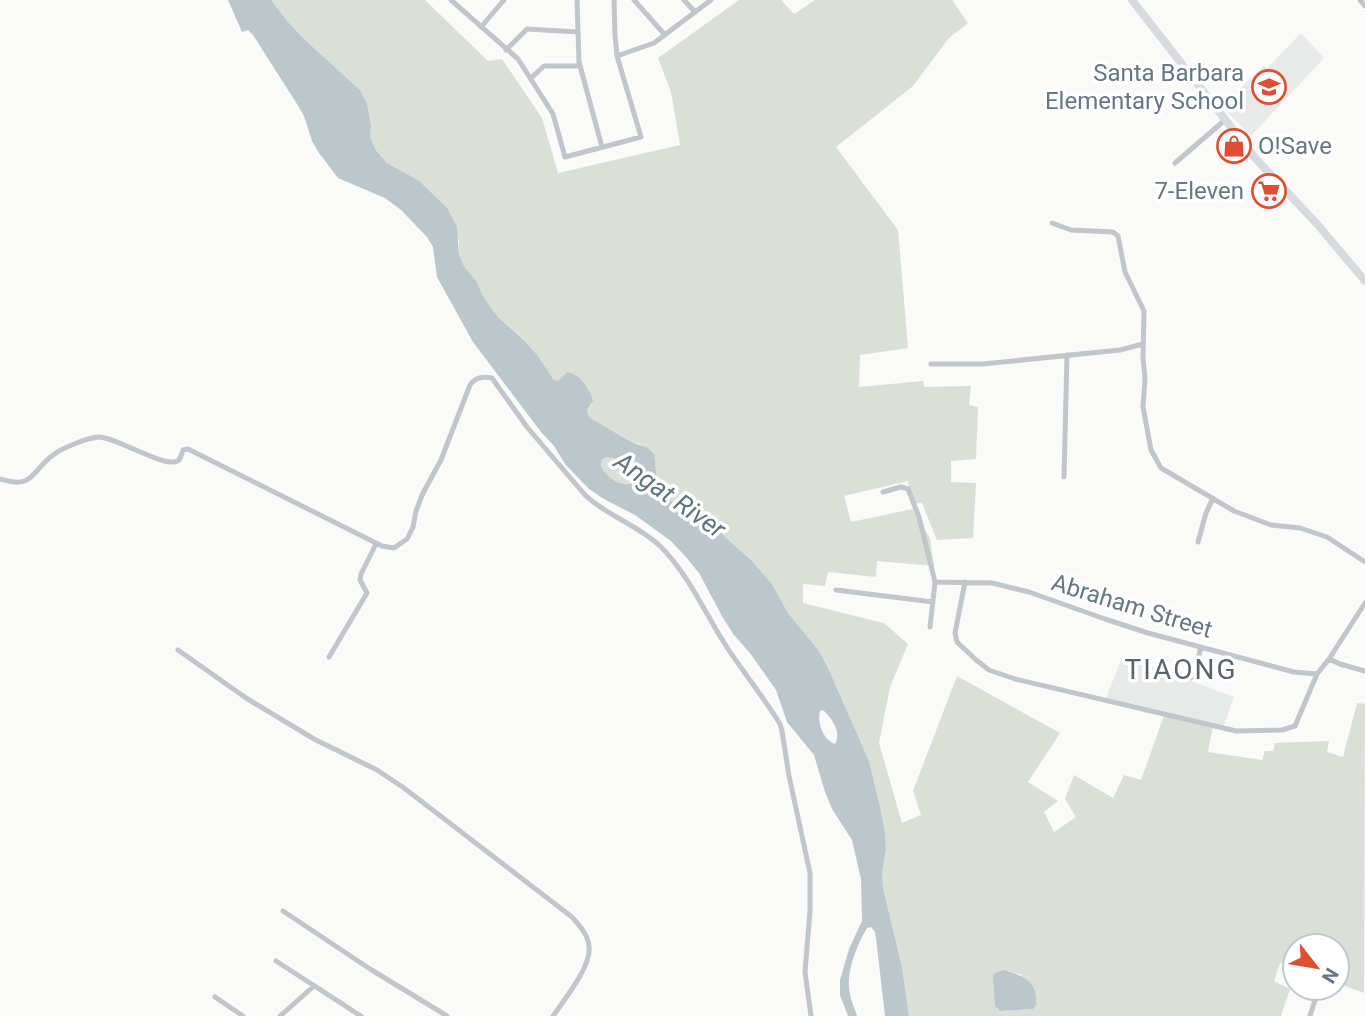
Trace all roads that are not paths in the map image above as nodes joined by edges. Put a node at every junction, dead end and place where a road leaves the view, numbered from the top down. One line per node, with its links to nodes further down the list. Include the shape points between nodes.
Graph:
1 (452, 0): 12 (street)
2 (504, 0): 12 (street)
3 (577, 0): 13 (street)
4 (614, 0): 16 (street)
5 (634, 0): 14 (street)
6 (684, 0): 11 (street)
7 (711, 0): 11 (street)
8 (1132, 0): 19 (main road)
9 (1360, 0): 10 (street)
10 (1365, 6)
11 (695, 12): 14 (street)
12 (481, 27): 15 (street)
13 (578, 32): 15 (street, via 527,30); 17 (street)
14 (665, 35): 16 (street)
15 (506, 50): 18 (street)
16 (617, 56): 20 (street, via 641,137)
17 (580, 66): 18 (street, via 544,66); 20 (street)
18 (531, 78): 20 (street, via 553,114 565,157)
19 (1225, 120): 21 (street); 23 (main road)
20 (602, 147)
21 (1175, 163)
22 (1052, 223): 24 (street, via 1118,236 1125,272 1144,312)
23 (1365, 281)
24 (1143, 344): 25 (street); 30 (street, via 1143,407 1151,450 1161,468)
25 (1067, 355): 26 (street); 27 (street)
26 (931, 364)
27 (1064, 477)
28 (0, 479): 32 (street, via 20,483 54,454 89,439 102,437 174,462 188,449)
29 (883, 492): 34 (street, via 908,489)
30 (1213, 498): 31 (street); 33 (street, via 1252,519 1327,537)
31 (1198, 542)
32 (376, 544): 42 (street, via 360,579 367,593); 56 (street, via 394,548 407,539 470,385 485,376 492,378 590,500 647,535 668,555 782,731 810,873 806,972)
33 (1365, 562)
34 (935, 582): 35 (street, Abraham Street); 37 (street)
35 (965, 582): 40 (street, Abraham Street, via 1029,592 1105,620); 45 (street, via 954,632 957,642 989,670 1015,679 1236,731 1264,732 1295,726)
36 (836, 590): 37 (street)
37 (933, 602): 39 (street)
38 (1365, 603): 43 (street)
39 (930, 627)
40 (1201, 647): 45 (street, Abraham Street); 46 (street)
41 (178, 650): 55 (street, via 295,728 377,770 572,917 585,932 588,961)
42 (329, 657)
43 (1329, 659): 44 (street); 45 (street)
44 (1365, 671)
45 (1317, 674)
46 (1191, 678)
47 (283, 911): 54 (street)
48 (276, 961): 49 (street)
49 (314, 986): 51 (street); 53 (street)
50 (215, 998): 52 (street)
51 (282, 1015)
52 (243, 1016)
53 (361, 1016)
54 (447, 1016)
55 (553, 1016)
56 (811, 1016)

